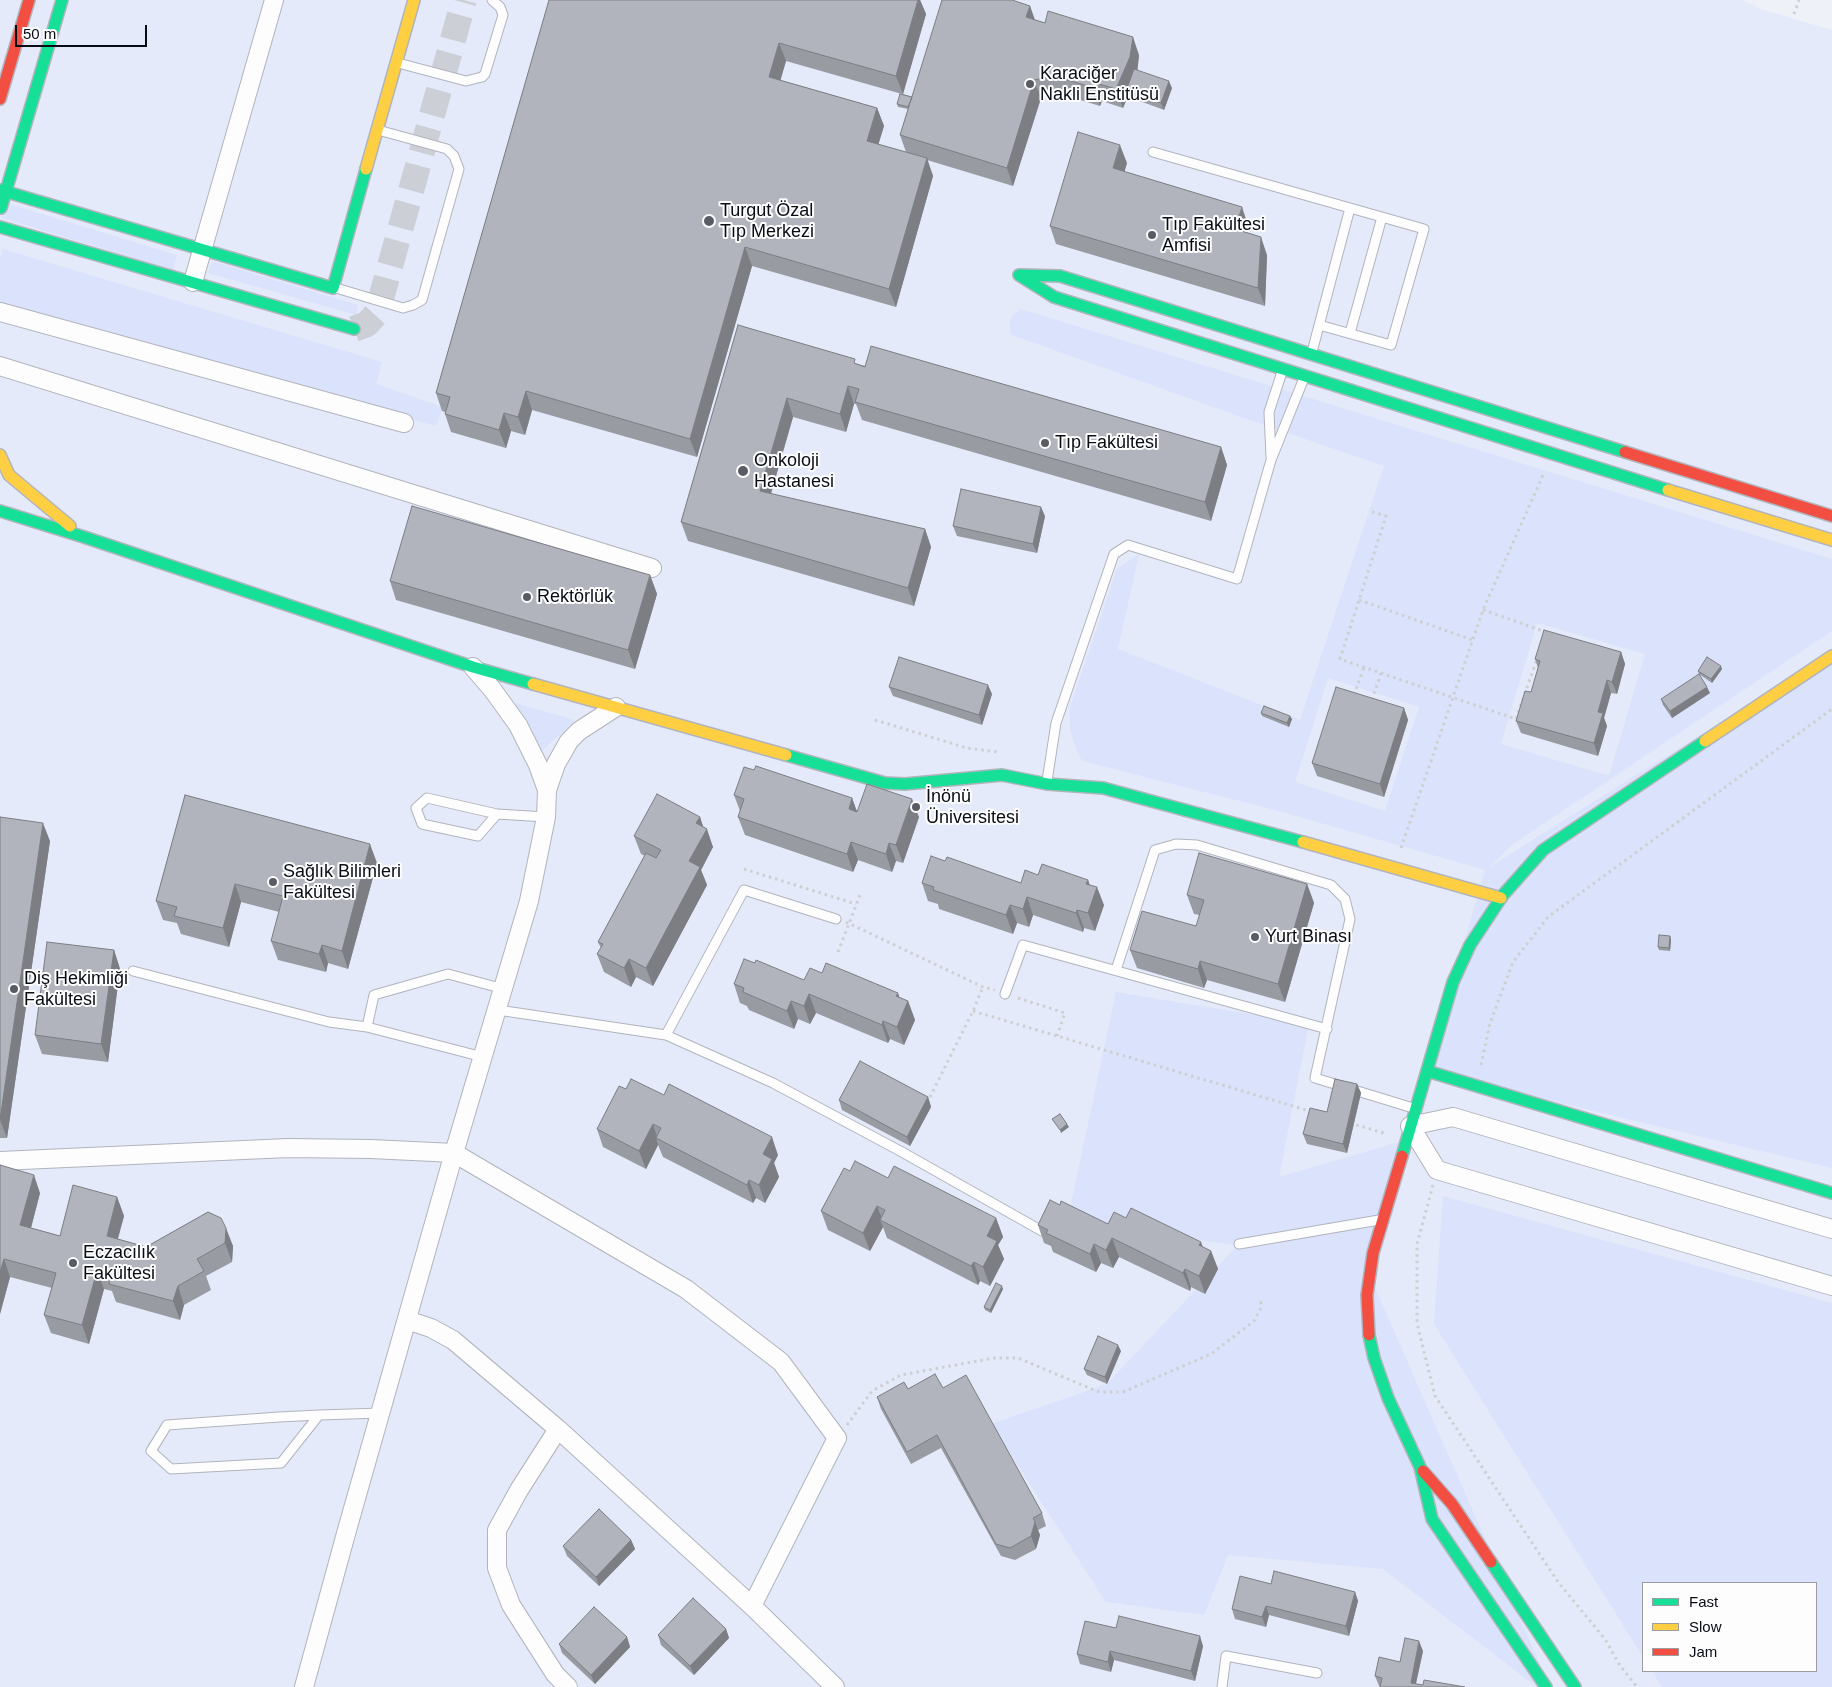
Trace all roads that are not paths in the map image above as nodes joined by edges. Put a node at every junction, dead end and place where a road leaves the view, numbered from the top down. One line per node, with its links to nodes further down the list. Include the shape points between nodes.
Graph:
1 (29, 0): 7 (street)
2 (62, 0): 10 (street)
3 (274, 0): 15 (street)
4 (414, 0): 6 (street)
5 (492, 0): 6 (lane, via 503,14 482,77 466,81)
6 (397, 63): 8 (street)
7 (0, 99)
8 (378, 130): 17 (street); 17 (lane, via 447,149 458,164 422,300 403,308)
9 (1153, 152): 11 (lane)
10 (3, 191): 12 (street); 15 (street)
11 (1350, 208): 13 (lane); 19 (lane)
12 (0, 212)
13 (1382, 217): 21 (lane); 21 (lane, via 1424,229 1422,238 1391,345)
14 (0, 227): 16 (street)
15 (202, 249): 16 (street); 17 (street)
16 (193, 282): 20 (street)
17 (333, 288)
18 (0, 312): 25 (street)
19 (1319, 325): 21 (lane); 23 (lane)
20 (354, 329)
21 (1350, 334)
22 (0, 366): 32 (street)
23 (1308, 366): 24 (street); 24 (lane); 24 (street, via 1060,276 1019,275 1054,297); 27 (lane); 29 (street); 31 (street, via 1552,454)
24 (1283, 369): 27 (lane, via 1270,412)
25 (404, 423)
26 (0, 455): 30 (street, via 9,475)
27 (1271, 460): 36 (lane, via 1237,579 1128,545 1114,554 1056,723)
28 (0, 511): 30 (street)
29 (1832, 516)
30 (84, 537): 34 (street)
31 (1832, 540)
32 (652, 568)
33 (1832, 656): 40 (street, via 1544,850)
34 (473, 667): 35 (street); 37 (street, via 518,725)
35 (616, 707): 36 (street, via 885,783 924,783 1002,775); 37 (street, via 569,740)
36 (1047, 784): 40 (street, via 1103,788)
37 (547, 790): 39 (street)
38 (497, 814): 38 (lane, via 427,798 416,808 422,824 478,836); 39 (lane)
39 (546, 817): 44 (street, via 529,901)
40 (1500, 898): 51 (street, via 1453,982)
41 (836, 919): 49 (lane, via 744,890)
42 (1116, 970): 45 (lane, via 1023,944); 48 (lane); 48 (lane, via 1155,850 1176,844 1197,845 1331,885 1345,899 1350,919)
43 (133, 972): 47 (lane, via 329,1022)
44 (504, 989): 46 (street); 47 (lane, via 448,974 374,996)
45 (1005, 994)
46 (498, 1010): 49 (lane); 50 (street)
47 (367, 1027): 50 (lane)
48 (1327, 1029): 52 (lane, via 1315,1078)
49 (666, 1035): 59 (lane, via 773,1083)
50 (483, 1057): 54 (street)
51 (1427, 1071): 52 (street); 56 (street)
52 (1416, 1109): 53 (street)
53 (1408, 1133): 57 (street); 58 (street, via 1453,1118); 61 (street, via 1437,1170)
54 (454, 1153): 55 (street, via 288,1148); 62 (street); 67 (street, via 686,1289 781,1362 837,1438)
55 (0, 1161)
56 (1832, 1193)
57 (1382, 1219): 60 (lane); 66 (street, via 1369,1274 1369,1337 1380,1378)
58 (1832, 1229)
59 (1042, 1231)
60 (1239, 1244)
61 (1832, 1286)
62 (407, 1320): 63 (street); 65 (street, via 453,1340)
63 (381, 1413): 64 (lane); 69 (street)
64 (319, 1415): 64 (lane, via 167,1425 152,1451 171,1469 281,1463)
65 (558, 1429): 67 (street); 70 (street, via 497,1530 496,1568 511,1605 555,1674)
66 (1420, 1467): 73 (street, via 1432,1519); 74 (street, via 1452,1504)
67 (752, 1606): 71 (street)
68 (1317, 1673): 72 (lane, via 1226,1656)
69 (304, 1687)
70 (568, 1687)
71 (835, 1687)
72 (1222, 1687)
73 (1546, 1687)
74 (1575, 1687)

